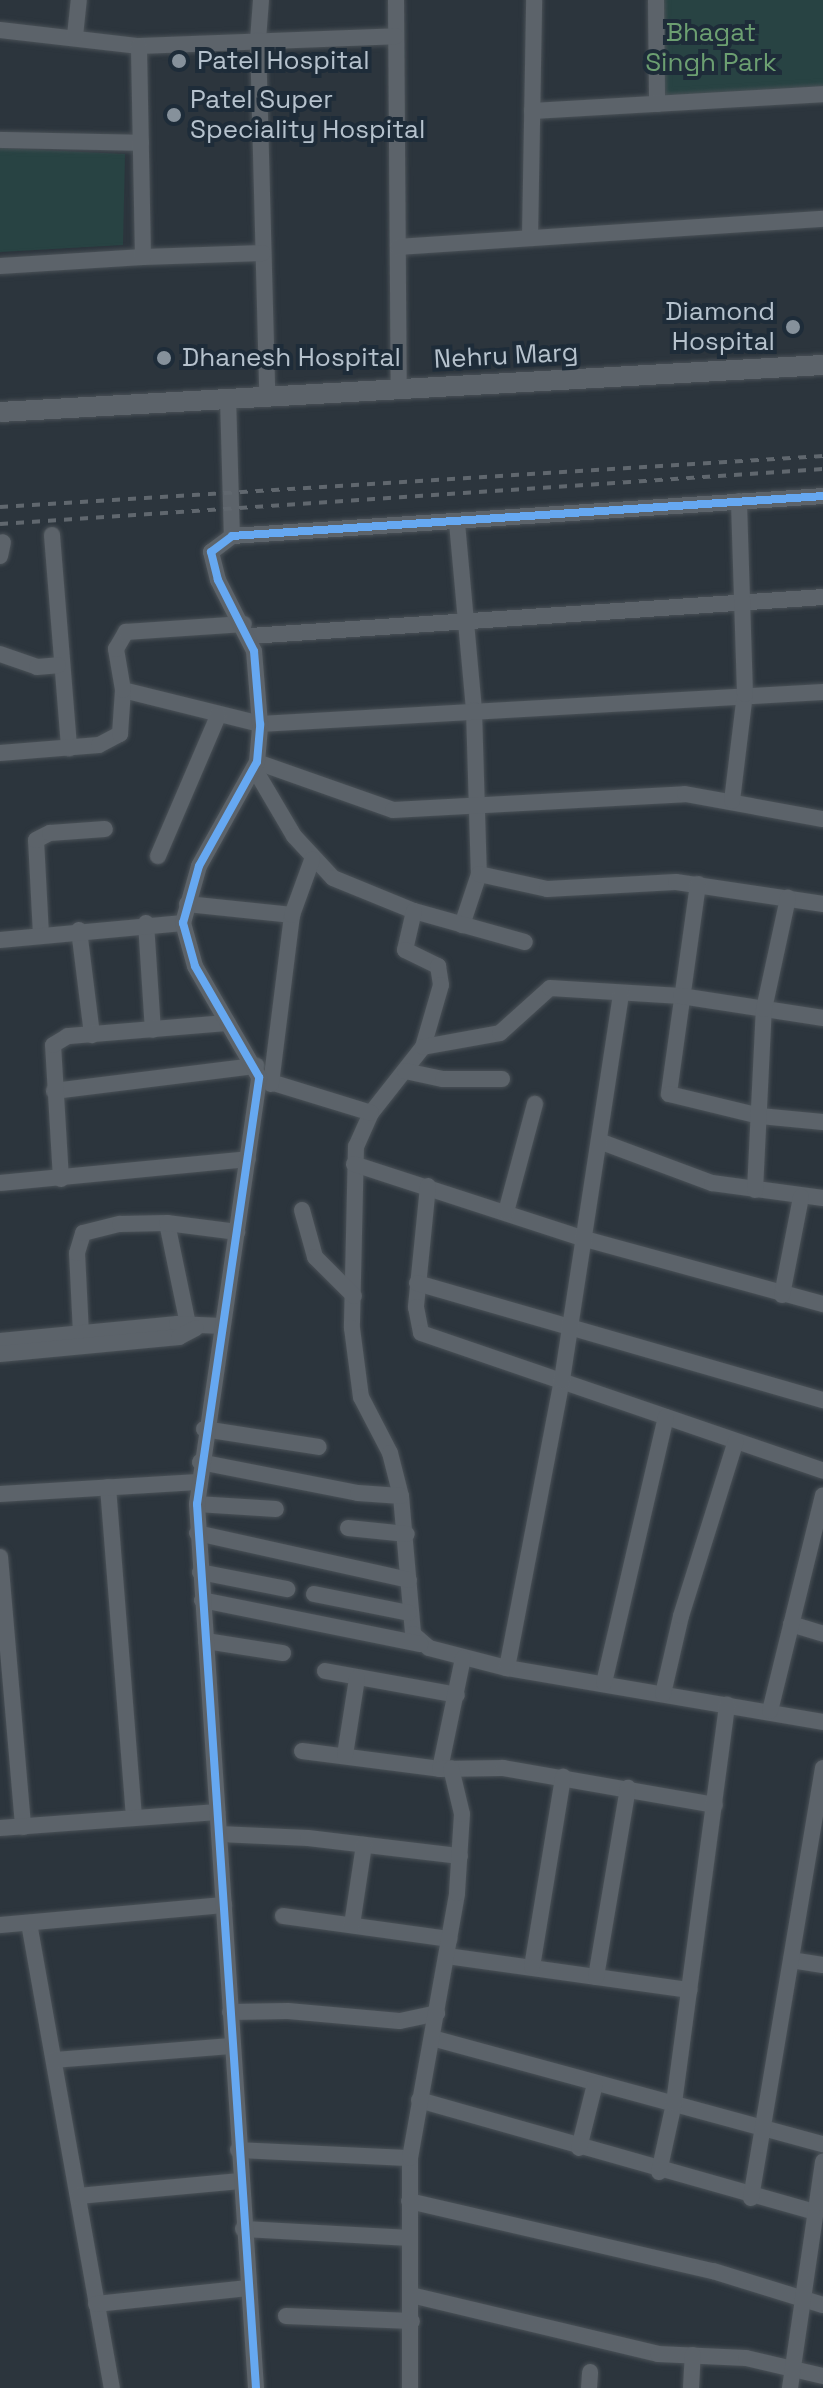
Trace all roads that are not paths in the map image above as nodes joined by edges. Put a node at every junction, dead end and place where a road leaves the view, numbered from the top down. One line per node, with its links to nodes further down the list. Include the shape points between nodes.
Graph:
1 (79, 0): 7 (street)
2 (261, 0): 9 (street)
3 (396, 0): 8 (street)
4 (534, 0): 13 (street)
5 (656, 0): 12 (street)
6 (0, 30): 7 (street)
7 (75, 36): 10 (street)
8 (396, 36): 9 (street); 18 (street)
9 (258, 40): 10 (street); 19 (street)
10 (139, 46): 15 (street)
11 (823, 94): 12 (street)
12 (657, 104): 13 (street)
13 (532, 111): 17 (street)
14 (0, 140): 15 (street)
15 (141, 143): 20 (street)
16 (823, 219): 17 (street)
17 (530, 238): 18 (street)
18 (398, 247): 23 (street)
19 (263, 253): 20 (street); 24 (street)
20 (143, 257): 21 (street)
21 (0, 266)
22 (823, 365): 23 (street, Nehru Marg)
23 (399, 388): 24 (street, Nehru Marg)
24 (267, 394): 25 (street, Nehru Marg)
25 (228, 397): 26 (street, Nehru Marg); 31 (street)
26 (0, 412)
27 (823, 496): 28 (street)
28 (739, 501): 29 (street); 33 (street)
29 (457, 523): 31 (street); 34 (street)
30 (52, 535): 37 (street)
31 (232, 536): 35 (street, via 213,545 212,562)
32 (823, 597): 33 (street)
33 (743, 603): 34 (street); 40 (street)
34 (468, 623): 35 (street); 41 (street)
35 (247, 630): 38 (street, via 126,632 116,649); 43 (street)
36 (0, 654): 37 (street, via 37,667)
37 (58, 665): 44 (street)
38 (123, 690): 42 (street); 44 (street, via 120,734 99,745)
39 (823, 692): 40 (street)
40 (745, 694): 41 (street); 47 (street)
41 (474, 710): 43 (street); 48 (street)
42 (218, 716): 43 (street); 51 (street)
43 (260, 724): 46 (street)
44 (69, 748): 45 (street)
45 (0, 753)
46 (255, 765): 48 (street, via 393,810); 52 (street); 56 (street, via 199,866)
47 (732, 801): 48 (street, via 670,794); 49 (street)
48 (478, 805): 53 (street)
49 (823, 819)
50 (105, 829): 64 (street, via 50,833 36,840)
51 (158, 856)
52 (312, 860): 58 (street, via 350,888); 59 (street)
53 (479, 874): 54 (street, via 570,890); 62 (street)
54 (698, 884): 55 (street); 68 (street)
55 (788, 898): 57 (street); 69 (street)
56 (187, 904): 59 (street); 61 (street)
57 (823, 904)
58 (414, 911): 62 (street); 74 (street, via 405,950 438,966 440,974)
59 (292, 915): 76 (street)
60 (146, 923): 61 (street); 63 (street); 72 (street)
61 (183, 923): 71 (street, via 188,952)
62 (462, 925): 66 (street)
63 (79, 930): 64 (street); 73 (street)
64 (41, 935): 65 (street)
65 (0, 940)
66 (525, 942)
67 (621, 994): 68 (street); 74 (street, via 550,988 500,1033); 83 (street)
68 (681, 996): 69 (street); 81 (street, via 669,1094)
69 (764, 1009): 70 (street); 81 (street)
70 (823, 1018)
71 (227, 1023): 72 (street); 76 (street)
72 (153, 1030): 73 (street)
73 (92, 1035): 78 (street, via 68,1036 53,1045)
74 (423, 1047): 75 (street)
75 (405, 1071): 77 (street, via 443,1079); 80 (street)
76 (262, 1076): 78 (street); 80 (street); 84 (street)
77 (502, 1079)
78 (54, 1091): 86 (street)
79 (535, 1104): 93 (street)
80 (371, 1113): 85 (street)
81 (760, 1116): 82 (street); 89 (street)
82 (823, 1122)
83 (599, 1141): 89 (street, via 712,1183); 96 (street)
84 (248, 1159): 86 (street); 95 (street)
85 (354, 1164): 88 (street); 99 (street)
86 (61, 1179): 87 (street)
87 (0, 1183)
88 (428, 1186): 93 (street); 97 (street)
89 (755, 1190): 90 (street)
90 (801, 1197): 91 (street); 98 (street)
91 (823, 1198)
92 (302, 1210): 99 (street, via 315,1257)
93 (506, 1212): 96 (street)
94 (167, 1223): 95 (street); 101 (street); 104 (street, via 83,1233 77,1253)
95 (237, 1232): 102 (street)
96 (585, 1239): 98 (street); 103 (street)
97 (417, 1283): 103 (street); 107 (street, via 415,1321 421,1333)
98 (782, 1295): 100 (street)
99 (354, 1296): 119 (street, via 361,1397 390,1453)
100 (823, 1304)
101 (192, 1326): 102 (street); 104 (street); 106 (street, via 179,1337)
102 (222, 1326): 110 (street)
103 (569, 1328): 107 (street); 108 (street)
104 (81, 1334): 105 (street)
105 (0, 1340)
106 (0, 1354)
107 (562, 1380): 109 (street); 138 (street)
108 (823, 1400)
109 (666, 1417): 111 (street); 141 (street)
110 (204, 1429): 112 (street); 113 (street)
111 (736, 1441): 114 (street); 142 (street, via 681,1616)
112 (319, 1447)
113 (200, 1462): 115 (street); 119 (street, via 358,1493)
114 (823, 1471)
115 (198, 1482): 116 (street); 120 (street)
116 (108, 1487): 117 (street); 155 (street)
117 (0, 1494)
118 (823, 1495): 132 (street)
119 (401, 1496): 124 (street)
120 (197, 1504): 121 (street); 123 (street)
121 (276, 1509)
122 (348, 1528): 124 (street)
123 (197, 1533): 126 (street); 127 (street)
124 (407, 1534): 127 (street)
125 (0, 1557): 156 (street)
126 (200, 1572): 128 (street); 130 (street)
127 (409, 1580): 131 (street)
128 (287, 1589)
129 (314, 1594): 131 (street)
130 (202, 1600): 134 (street); 135 (street)
131 (409, 1613): 135 (street)
132 (791, 1624): 133 (street); 145 (street)
133 (823, 1634)
134 (206, 1641): 136 (street); 154 (street)
135 (421, 1644): 137 (street)
136 (283, 1653)
137 (463, 1658): 138 (street); 143 (street)
138 (507, 1668): 141 (street)
139 (325, 1671): 140 (street)
140 (357, 1678): 143 (street); 148 (street)
141 (604, 1683): 142 (street)
142 (663, 1694): 144 (street)
143 (457, 1695): 149 (street)
144 (727, 1705): 145 (street); 153 (street)
145 (770, 1711): 146 (street)
146 (823, 1722)
147 (302, 1751): 148 (street)
148 (345, 1755): 149 (street)
149 (446, 1768): 151 (street, via 503,1768); 160 (street, via 460,1799)
150 (823, 1768): 167 (street)
151 (563, 1777): 152 (street); 169 (street)
152 (628, 1788): 153 (street); 170 (street)
153 (715, 1805): 171 (street)
154 (217, 1812): 155 (street); 158 (street)
155 (134, 1818): 156 (street)
156 (23, 1827): 157 (street)
157 (0, 1828)
158 (219, 1834): 159 (street); 161 (street)
159 (364, 1845): 160 (street); 165 (street)
160 (460, 1856): 166 (street)
161 (224, 1905): 163 (street); 172 (street)
162 (283, 1916): 165 (street)
163 (29, 1923): 164 (street); 176 (street)
164 (0, 1925)
165 (352, 1925): 166 (street)
166 (448, 1948): 169 (street); 173 (street)
167 (791, 1960): 168 (street); 180 (street)
168 (823, 1965)
169 (532, 1967): 170 (street)
170 (596, 1977): 171 (street)
171 (690, 1990): 179 (street)
172 (230, 2012): 173 (street, via 288,2011 400,2021); 175 (street)
173 (437, 2013): 174 (street)
174 (432, 2038): 177 (street); 178 (street)
175 (232, 2046): 176 (street); 183 (street)
176 (54, 2060): 188 (street)
177 (595, 2084): 179 (street); 182 (street)
178 (419, 2100): 182 (street); 184 (street)
179 (674, 2103): 180 (street); 186 (street)
180 (765, 2129): 181 (street); 189 (street)
181 (823, 2144)
182 (579, 2148): 186 (street)
183 (238, 2150): 184 (street); 187 (street)
184 (410, 2158): 190 (street)
185 (823, 2161): 191 (street)
186 (659, 2172): 189 (street)
187 (240, 2181): 188 (street); 192 (street)
188 (78, 2196): 197 (street)
189 (751, 2198): 191 (street)
190 (409, 2201): 193 (street); 196 (street, via 713,2271)
191 (814, 2212): 196 (street)
192 (243, 2229): 193 (street); 194 (street)
193 (407, 2238): 195 (street)
194 (248, 2288): 197 (street); 205 (street)
195 (411, 2295): 200 (street); 201 (street, via 658,2354)
196 (800, 2300): 198 (street); 202 (street)
197 (96, 2304): 204 (street)
198 (823, 2305)
199 (286, 2316): 200 (street)
200 (412, 2321): 206 (street)
201 (693, 2355): 202 (street, via 746,2358); 207 (street)
202 (792, 2370): 203 (street); 208 (street)
203 (823, 2376)
204 (112, 2388)
205 (256, 2388)
206 (410, 2388)
207 (691, 2388)
208 (790, 2388)

